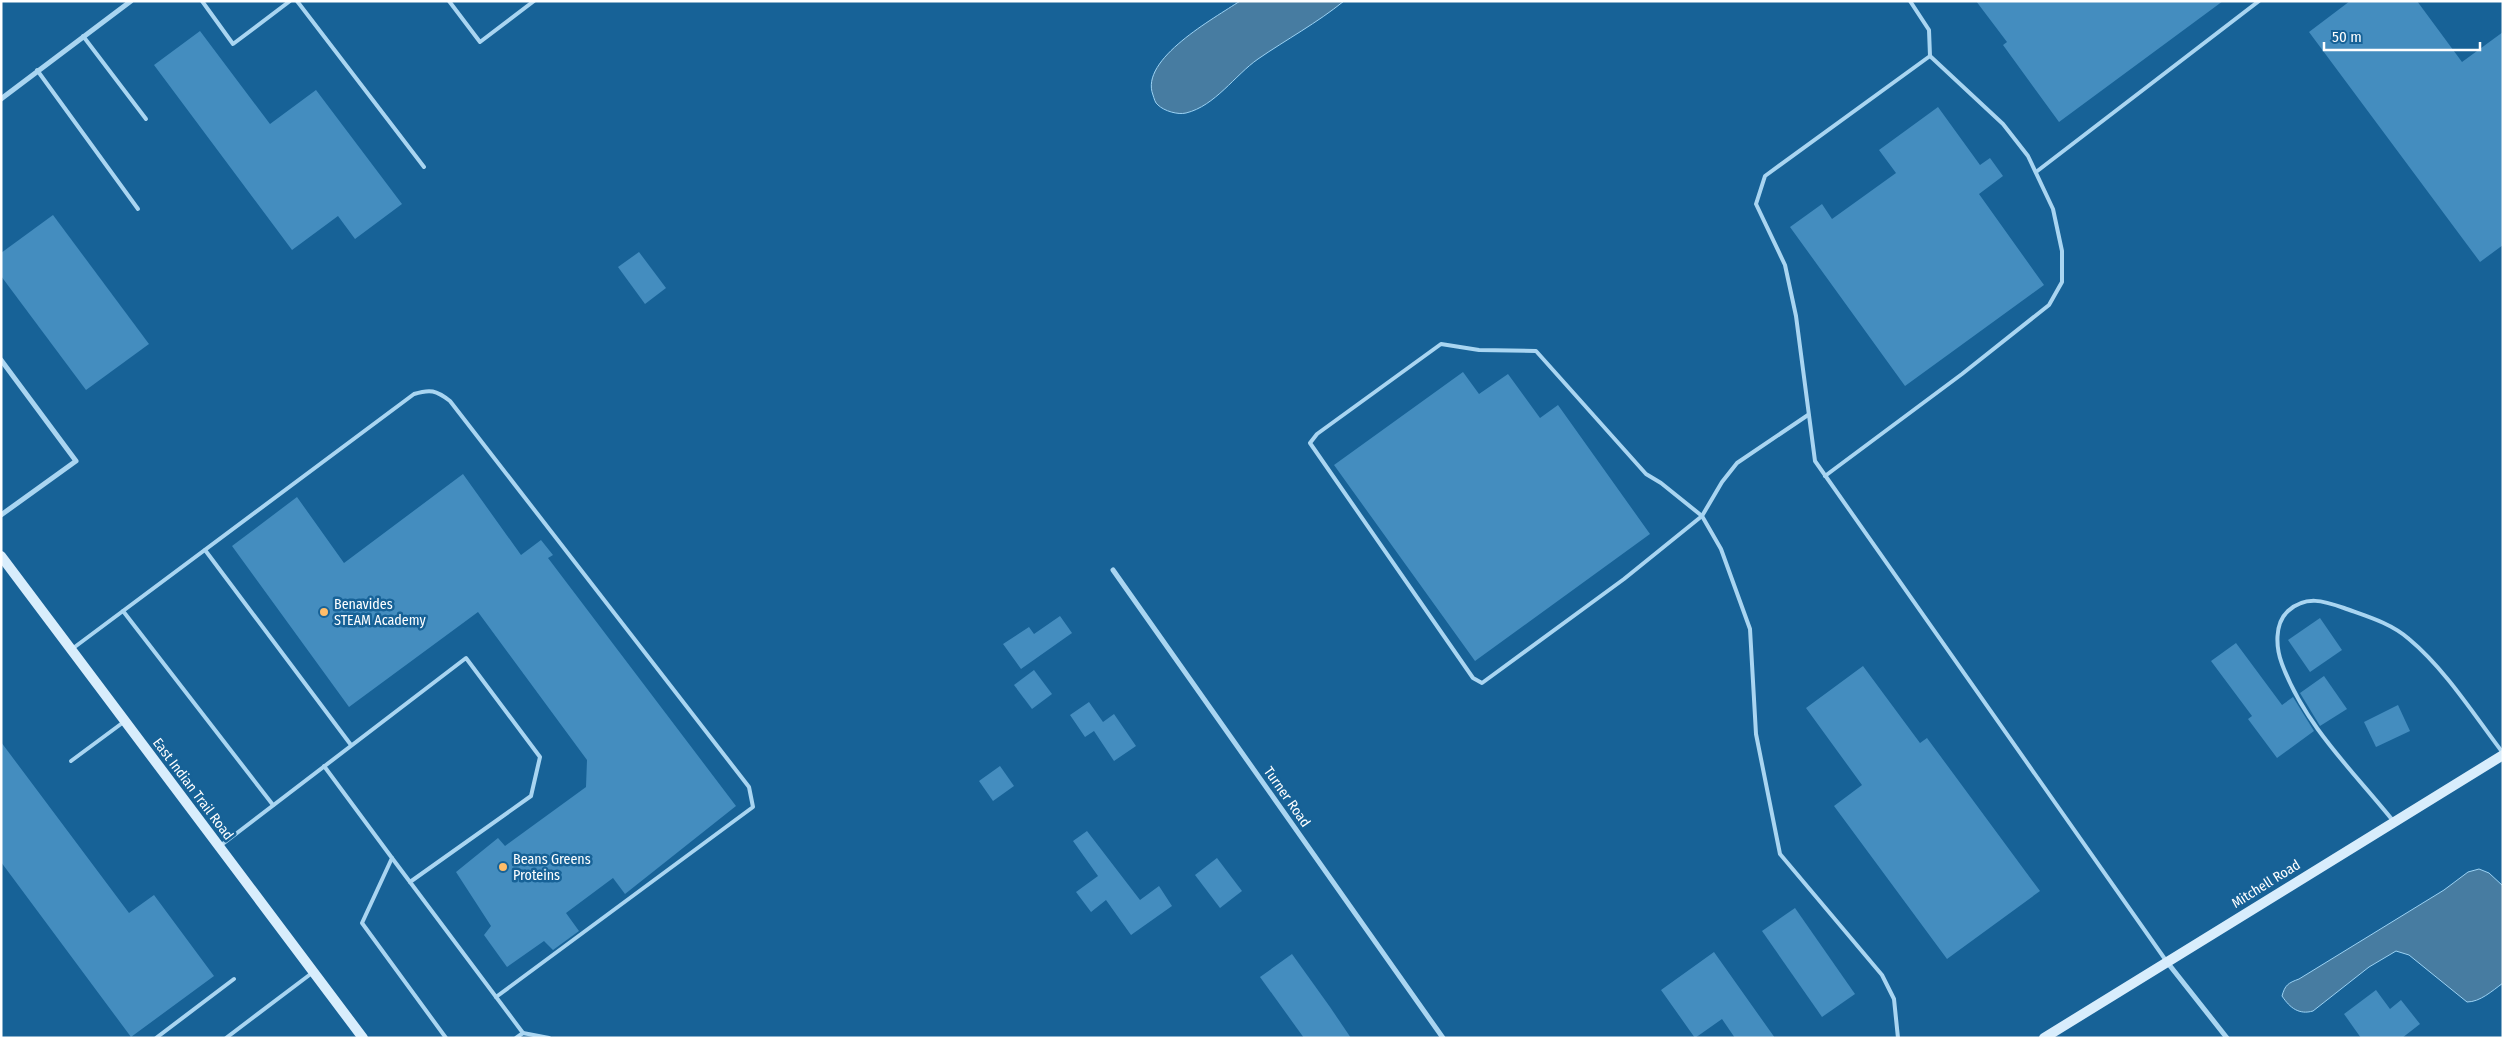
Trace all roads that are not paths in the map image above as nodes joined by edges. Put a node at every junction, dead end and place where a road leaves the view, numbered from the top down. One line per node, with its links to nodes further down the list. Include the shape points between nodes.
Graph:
1 (131, 1): 9 (street)
2 (202, 1): 3 (lane, via 233,44)
3 (290, 1)
4 (297, 1): 14 (lane)
5 (449, 1): 6 (lane, via 480,42)
6 (534, 1)
7 (1910, 1): 10 (lane, via 1929,30)
8 (2259, 1): 15 (lane)
9 (83, 36): 11 (street); 13 (lane)
10 (1930, 56): 15 (lane, via 2003,124); 18 (lane, via 1765,176 1756,204 1785,265 1796,316)
11 (37, 70): 12 (street); 16 (lane)
12 (1, 99)
13 (146, 119)
14 (424, 166)
15 (2036, 172): 19 (lane, via 2053,209 2062,252 2062,282 2049,305)
16 (138, 209)
17 (1, 360): 20 (street, via 76,461)
18 (1808, 415): 19 (lane, via 1815,461); 21 (lane, via 1737,463)
19 (1825, 476): 37 (lane)
20 (1, 515)
21 (1702, 516): 21 (lane, via 1646,474 1536,351 1479,350 1441,344 1317,434 1310,443 1473,678 1482,682 1624,579); 50 (lane, via 1721,549 1750,629 1756,734 1780,854 1882,975 1894,999)
22 (205, 550): 25 (lane); 28 (lane); 40 (lane, via 414,394 429,389 439,392 450,401 749,787 752,807)
23 (1, 556): 26 (main road, East Indian Trail Road)
24 (1113, 570): 49 (street, Turner Road)
25 (123, 611): 26 (lane); 32 (lane)
26 (71, 649): 27 (main road, East Indian Trail Road)
27 (125, 722): 30 (lane); 34 (main road, East Indian Trail Road)
28 (352, 745): 31 (lane); 36 (lane, via 466,658 540,758 531,796)
29 (2503, 754): 33 (main road, Mitchell Road); 33 (lane, via 2433,663 2408,638 2368,616 2318,599 2296,604 2285,614 2278,629 2282,664 2305,709 2331,749)
30 (71, 761)
31 (324, 766): 32 (lane); 35 (lane)
32 (274, 805): 34 (lane)
33 (2394, 822): 37 (main road, Mitchell Road)
34 (219, 846): 38 (main road, East Indian Trail Road)
35 (392, 858): 36 (lane); 46 (lane, via 362,923)
36 (410, 882): 40 (lane)
37 (2166, 962): 51 (main road, Mitchell Road); 52 (street)
38 (314, 972): 44 (lane); 45 (main road, East Indian Trail Road)
39 (234, 979): 43 (lane)
40 (496, 997): 41 (lane)
41 (522, 1035): 42 (lane); 47 (lane)
42 (532, 1036): 48 (lane)
43 (156, 1038)
44 (226, 1038)
45 (363, 1038)
46 (446, 1038)
47 (516, 1038)
48 (549, 1038)
49 (1443, 1038)
50 (1898, 1038)
51 (2044, 1038)
52 (2227, 1038)

